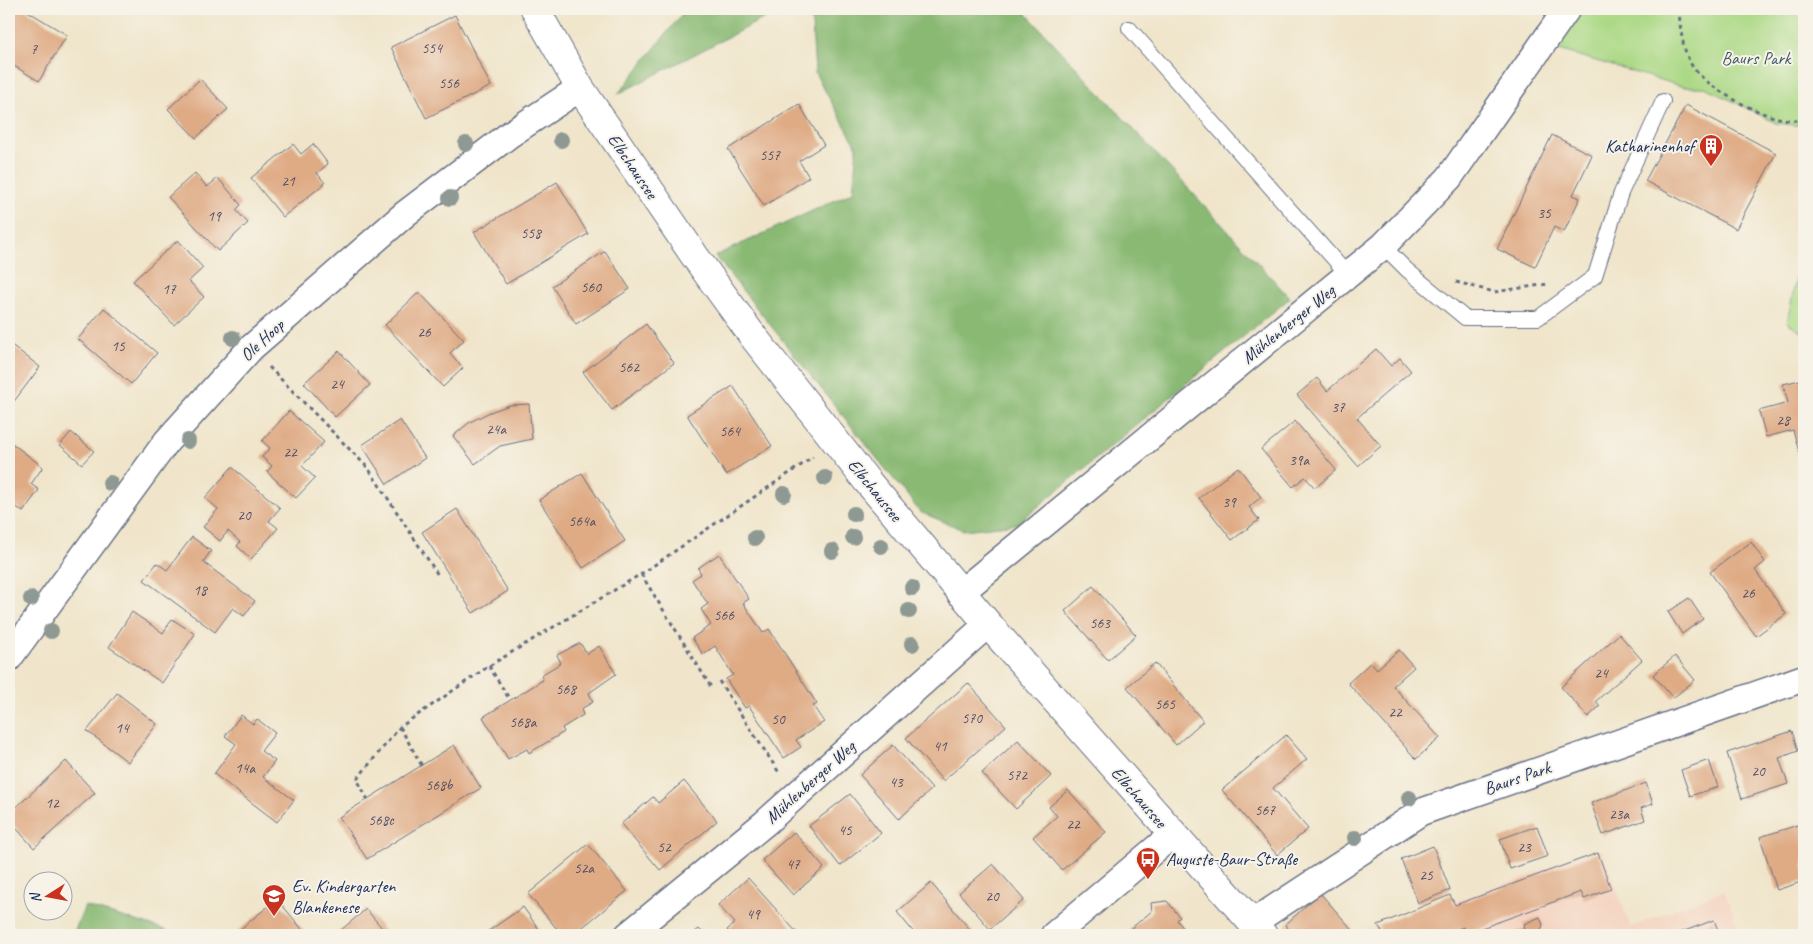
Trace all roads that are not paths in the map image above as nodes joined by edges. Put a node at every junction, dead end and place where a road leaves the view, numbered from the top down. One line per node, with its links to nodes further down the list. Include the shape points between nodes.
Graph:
1 (535, 9): 4 (street, Elbchaussee)
2 (1567, 9): 6 (street, Mühlenberger Weg, via 1449,178)
3 (1129, 28): 7 (lane)
4 (580, 88): 8 (street, Elbchaussee, via 752,335); 10 (street, Ole Hoop, via 509,135 405,214 251,348 167,441)
5 (1663, 101): 6 (lane, via 1621,193 1596,276 1538,318 1466,318)
6 (1383, 246): 7 (street, Mühlenberger Weg)
7 (1348, 275): 8 (street, Mühlenberger Weg)
8 (960, 592): 9 (street, Elbchaussee)
9 (988, 624): 12 (street, Elbchaussee); 14 (street, Mühlenberger Weg, via 765,823)
10 (9, 658)
11 (1804, 678): 13 (street, Baurs Park, via 1421,812)
12 (1172, 835): 13 (street, Elbchaussee); 15 (street)
13 (1258, 929)
14 (628, 935)
15 (1054, 935)

